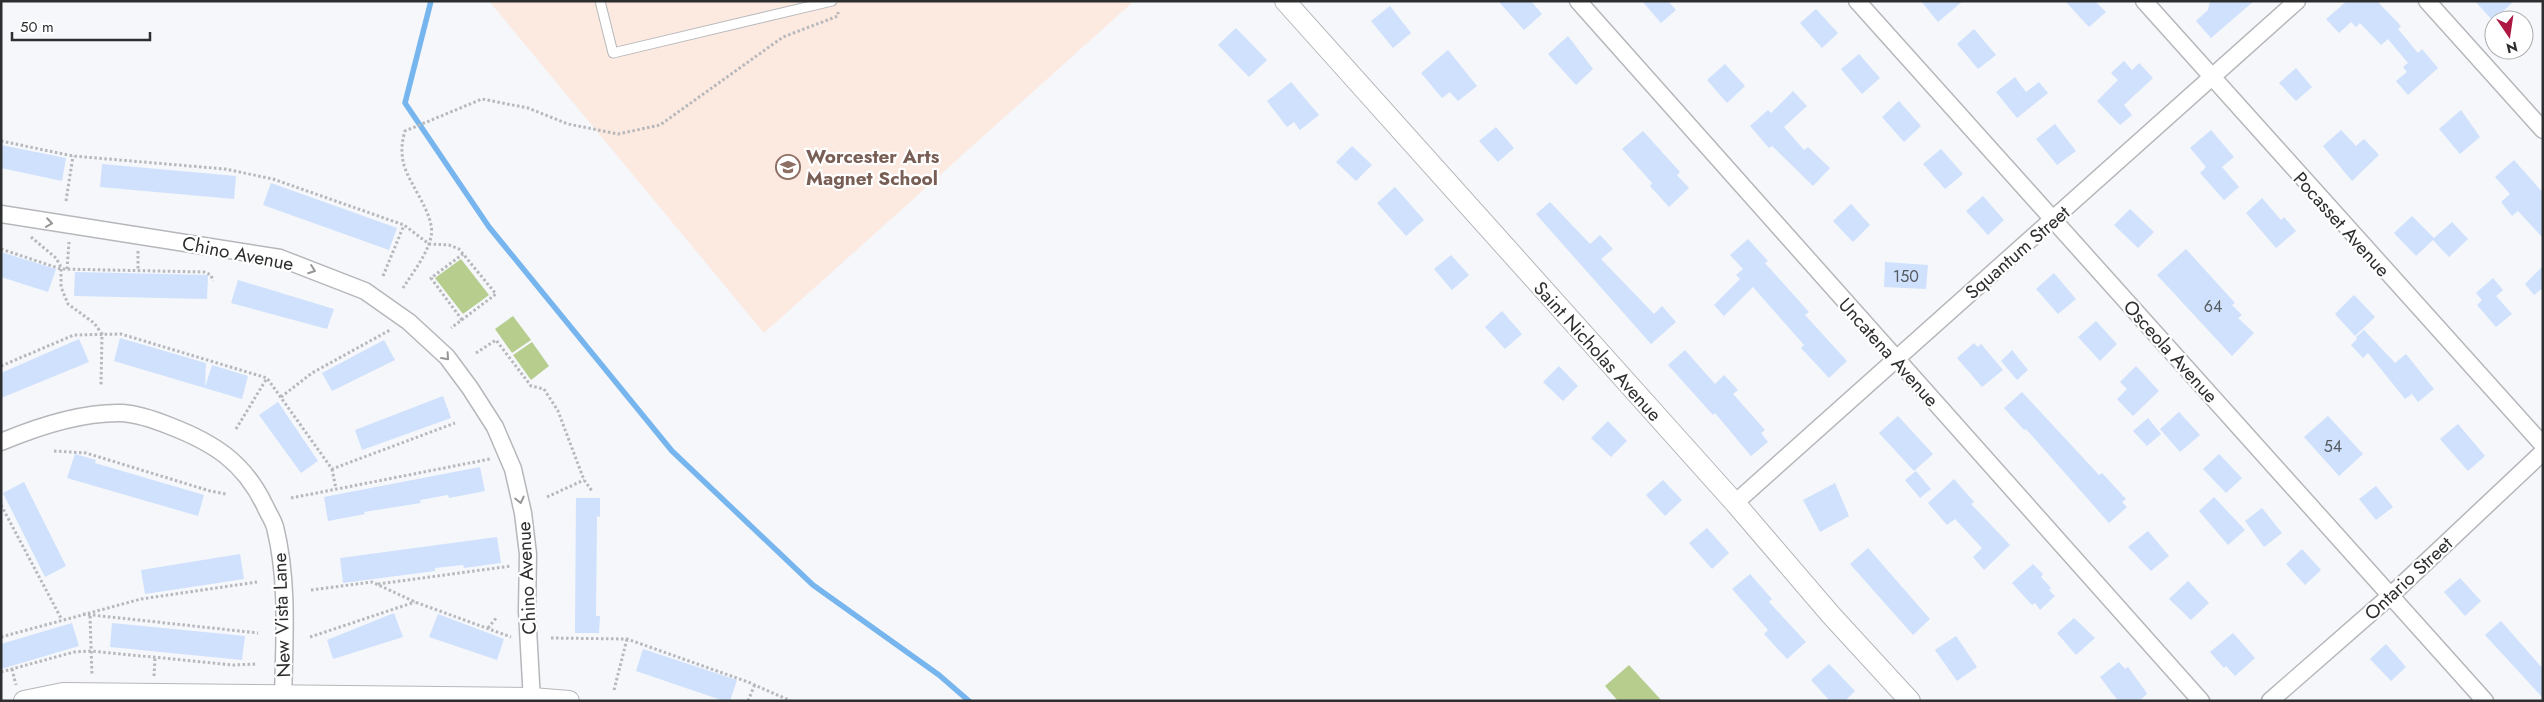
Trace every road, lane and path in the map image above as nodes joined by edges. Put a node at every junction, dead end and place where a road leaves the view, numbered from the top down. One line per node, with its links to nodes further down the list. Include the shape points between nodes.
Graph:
1 (600, 1): 2 (lane, via 613,53)
2 (832, 1)
3 (1285, 1): 54 (street, Saint Nicholas Avenue)
4 (1578, 1): 35 (street, Uncatena Avenue)
5 (1857, 1): 17 (street, Osceola Avenue)
6 (2144, 1): 10 (street, Pocasset Avenue)
7 (2297, 1): 10 (street, Squantum Street)
8 (2427, 1): 11 (street)
9 (839, 9): 20 (path, via 838,16 782,37 660,125 618,134 568,124 528,108 482,99 405,131 401,146 403,163 426,210 432,235)
10 (2211, 79): 17 (street, Squantum Street); 43 (street, Pocasset Avenue)
11 (2543, 130)
12 (1, 141): 13 (path)
13 (73, 156): 14 (path); 18 (path, via 234,171 273,179)
14 (66, 200)
15 (1, 214): 16 (street, Chino Avenue)
16 (20, 218): 24 (path, via 36,244 56,258); 84 (street, Chino Avenue, one-way to 84, via 280,258 365,290 391,307 447,357 490,420 513,469 528,554 527,611)
17 (2054, 220): 35 (street, Squantum Street); 60 (street, Osceola Avenue)
18 (404, 225): 20 (path); 27 (path)
19 (70, 239): 25 (path)
20 (428, 244): 23 (path, via 449,245); 29 (path)
21 (138, 248): 26 (path)
22 (1, 249): 24 (path)
23 (463, 254): 30 (path, via 431,278); 30 (path, via 496,294)
24 (61, 269): 25 (path); 33 (path, via 61,286 68,304 94,323)
25 (67, 269): 26 (path)
26 (138, 270): 28 (path, via 204,272)
27 (383, 276)
28 (213, 281)
29 (403, 288)
30 (462, 320): 32 (path)
31 (397, 326): 39 (path, via 312,374)
32 (451, 328)
33 (102, 334): 36 (path, via 74,335); 37 (path, via 121,334); 38 (path)
34 (476, 353): 48 (path, via 496,340 530,386 544,388 558,411)
35 (1895, 359): 54 (street, Squantum Street); 89 (street, Uncatena Avenue)
36 (1, 366)
37 (267, 378): 39 (path); 41 (path)
38 (101, 386)
39 (281, 397): 47 (path)
40 (455, 423): 47 (path)
41 (236, 429)
42 (1, 442): 83 (street, New Vista Lane, via 46,425 86,416 124,413 187,432 217,448 241,468 254,484 274,525 279,549 284,603)
43 (2543, 445)
44 (54, 450): 51 (path, via 86,453)
45 (2543, 452): 60 (street, Ontario Street)
46 (496, 458): 49 (path)
47 (332, 469): 49 (path)
48 (584, 480): 50 (path); 52 (path)
49 (336, 489): 53 (path)
50 (592, 491)
51 (226, 494)
52 (547, 497)
53 (291, 498)
54 (1735, 503): 88 (street, Saint Nicholas Avenue)
55 (1, 505): 65 (path)
56 (519, 565): 58 (path)
57 (257, 582): 62 (path, via 141,599)
58 (377, 584): 59 (path); 61 (path)
59 (311, 590)
60 (2390, 596): 90 (street, Ontario Street); 91 (street, Osceola Avenue)
61 (416, 602): 66 (path); 69 (path)
62 (83, 614): 63 (path); 65 (path)
63 (90, 616): 67 (path); 73 (path)
64 (497, 617): 66 (path)
65 (62, 620): 68 (path)
66 (488, 628): 71 (path)
67 (258, 633)
68 (1, 637)
69 (310, 637)
70 (551, 638): 72 (path)
71 (516, 639)
72 (627, 639): 80 (path); 81 (path)
73 (91, 651): 74 (path); 76 (path); 77 (path, via 74,652)
74 (155, 657): 75 (path, via 233,665); 79 (path)
75 (257, 664)
76 (92, 667)
77 (12, 669): 78 (path); 82 (path)
78 (1, 672)
79 (154, 674)
80 (755, 684): 86 (path); 87 (path)
81 (614, 690)
82 (20, 693): 83 (street)
83 (283, 699): 84 (street)
84 (532, 699): 85 (street)
85 (569, 701)
86 (748, 701)
87 (791, 701)
88 (1910, 701)
89 (2202, 701)
90 (2270, 701)
91 (2485, 701)

